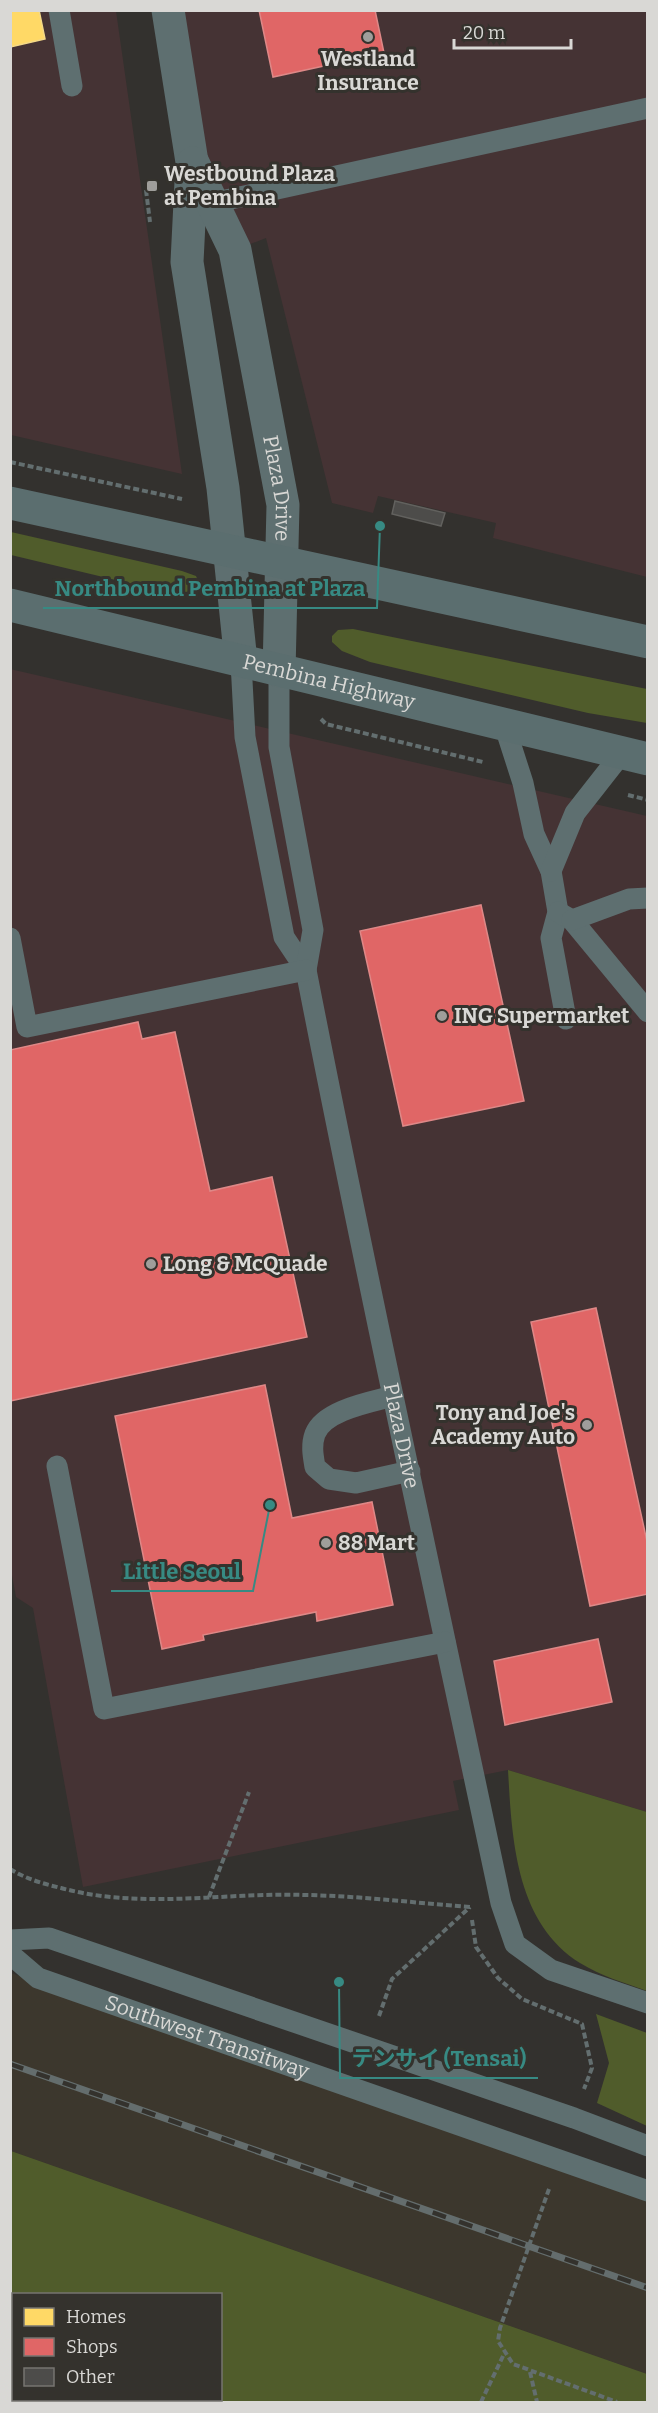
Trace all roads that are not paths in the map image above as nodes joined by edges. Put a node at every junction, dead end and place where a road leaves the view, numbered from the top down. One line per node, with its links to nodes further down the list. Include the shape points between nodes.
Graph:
1 (58, 10): 3 (lane)
2 (168, 10): 5 (street, Plaza Drive)
3 (72, 86)
4 (648, 108): 5 (lane)
5 (200, 205): 7 (street, Plaza Drive, via 187,262); 8 (street, Plaza Drive, via 235,250 282,506)
6 (10, 503): 7 (main road)
7 (231, 552): 8 (main road); 11 (street, Plaza Drive)
8 (282, 562): 10 (main road); 12 (street, Plaza Drive)
9 (10, 605): 11 (main road, Pembina Highway)
10 (648, 642)
11 (241, 662): 12 (main road, Pembina Highway); 19 (lane, Plaza Drive, via 245,737 284,936)
12 (279, 671): 13 (main road, Pembina Highway); 19 (lane, Plaza Drive, via 279,747 313,930)
13 (504, 724): 14 (main road, Pembina Highway); 15 (lane, via 534,834)
14 (635, 756): 15 (lane, via 575,813)
15 (550, 871): 17 (lane)
16 (648, 898): 17 (lane, via 629,899)
17 (565, 916): 20 (lane); 22 (lane, via 551,938)
18 (10, 938): 19 (lane, via 27,1027)
19 (306, 970): 23 (lane, Plaza Drive)
20 (639, 992): 21 (lane)
21 (648, 1012)
22 (566, 1019)
23 (393, 1396): 25 (lane, Plaza Drive); 25 (lane, via 328,1418 316,1432 312,1447 315,1467 329,1479 356,1483)
24 (57, 1466): 26 (lane, via 104,1709)
25 (410, 1471): 26 (lane, Plaza Drive)
26 (445, 1642): 29 (lane, Plaza Drive, via 501,1903 515,1944 550,1970)
27 (10, 1940): 30 (lane, Southwest Transitway, via 49,1938)
28 (10, 1954): 31 (lane, Southwest Transitway, via 38,1978)
29 (648, 2003)
30 (648, 2146)
31 (648, 2191)

